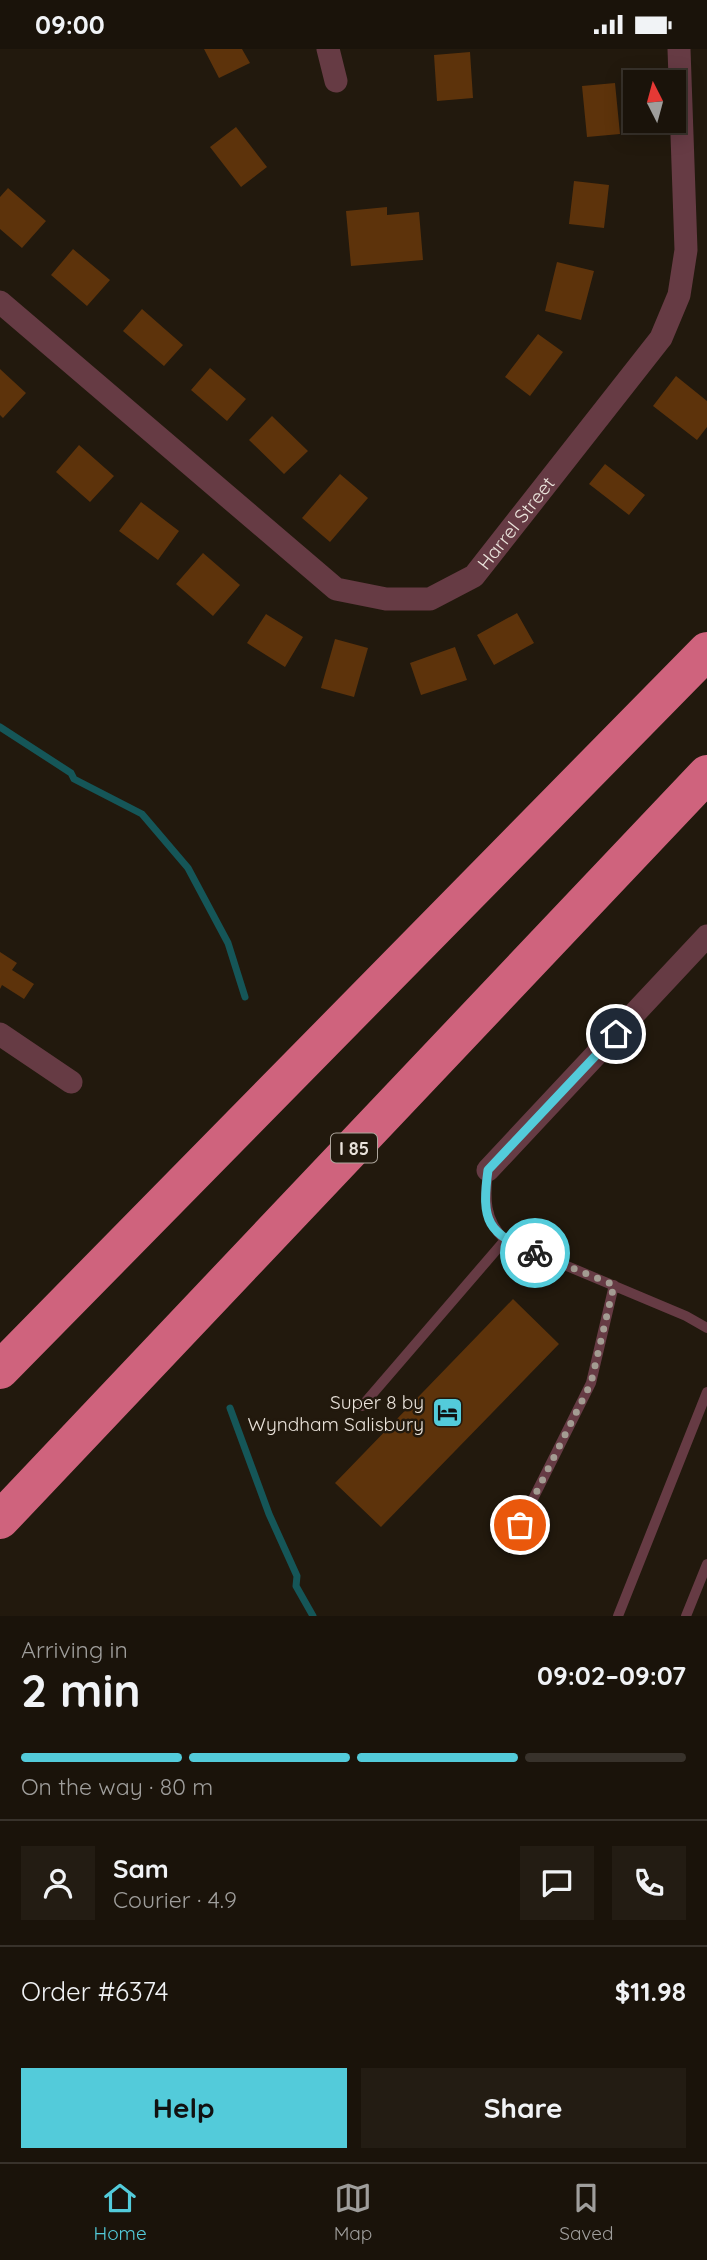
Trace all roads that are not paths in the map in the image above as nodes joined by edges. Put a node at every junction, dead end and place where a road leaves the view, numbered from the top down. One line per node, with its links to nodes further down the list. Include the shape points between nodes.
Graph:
1 (328, 49): 3 (street)
2 (679, 49): 4 (street, Harrel Street, via 686,250 679,295 661,338 474,576 430,599 386,599 336,589)
3 (336, 81)
4 (0, 302)
5 (707, 651): 14 (highway)
6 (707, 774): 17 (highway, I 85)
7 (707, 936): 10 (street)
8 (0, 1034): 9 (street)
9 (71, 1082)
10 (488, 1170): 11 (lane, via 487,1212 493,1229)
11 (505, 1240): 12 (lane); 16 (lane)
12 (614, 1285): 13 (lane); 18 (lane, via 591,1383)
13 (707, 1328)
14 (0, 1370)
15 (707, 1392): 20 (lane)
16 (362, 1405)
17 (0, 1520)
18 (520, 1525)
19 (707, 1564): 21 (lane)
20 (618, 1616)
21 (686, 1616)

